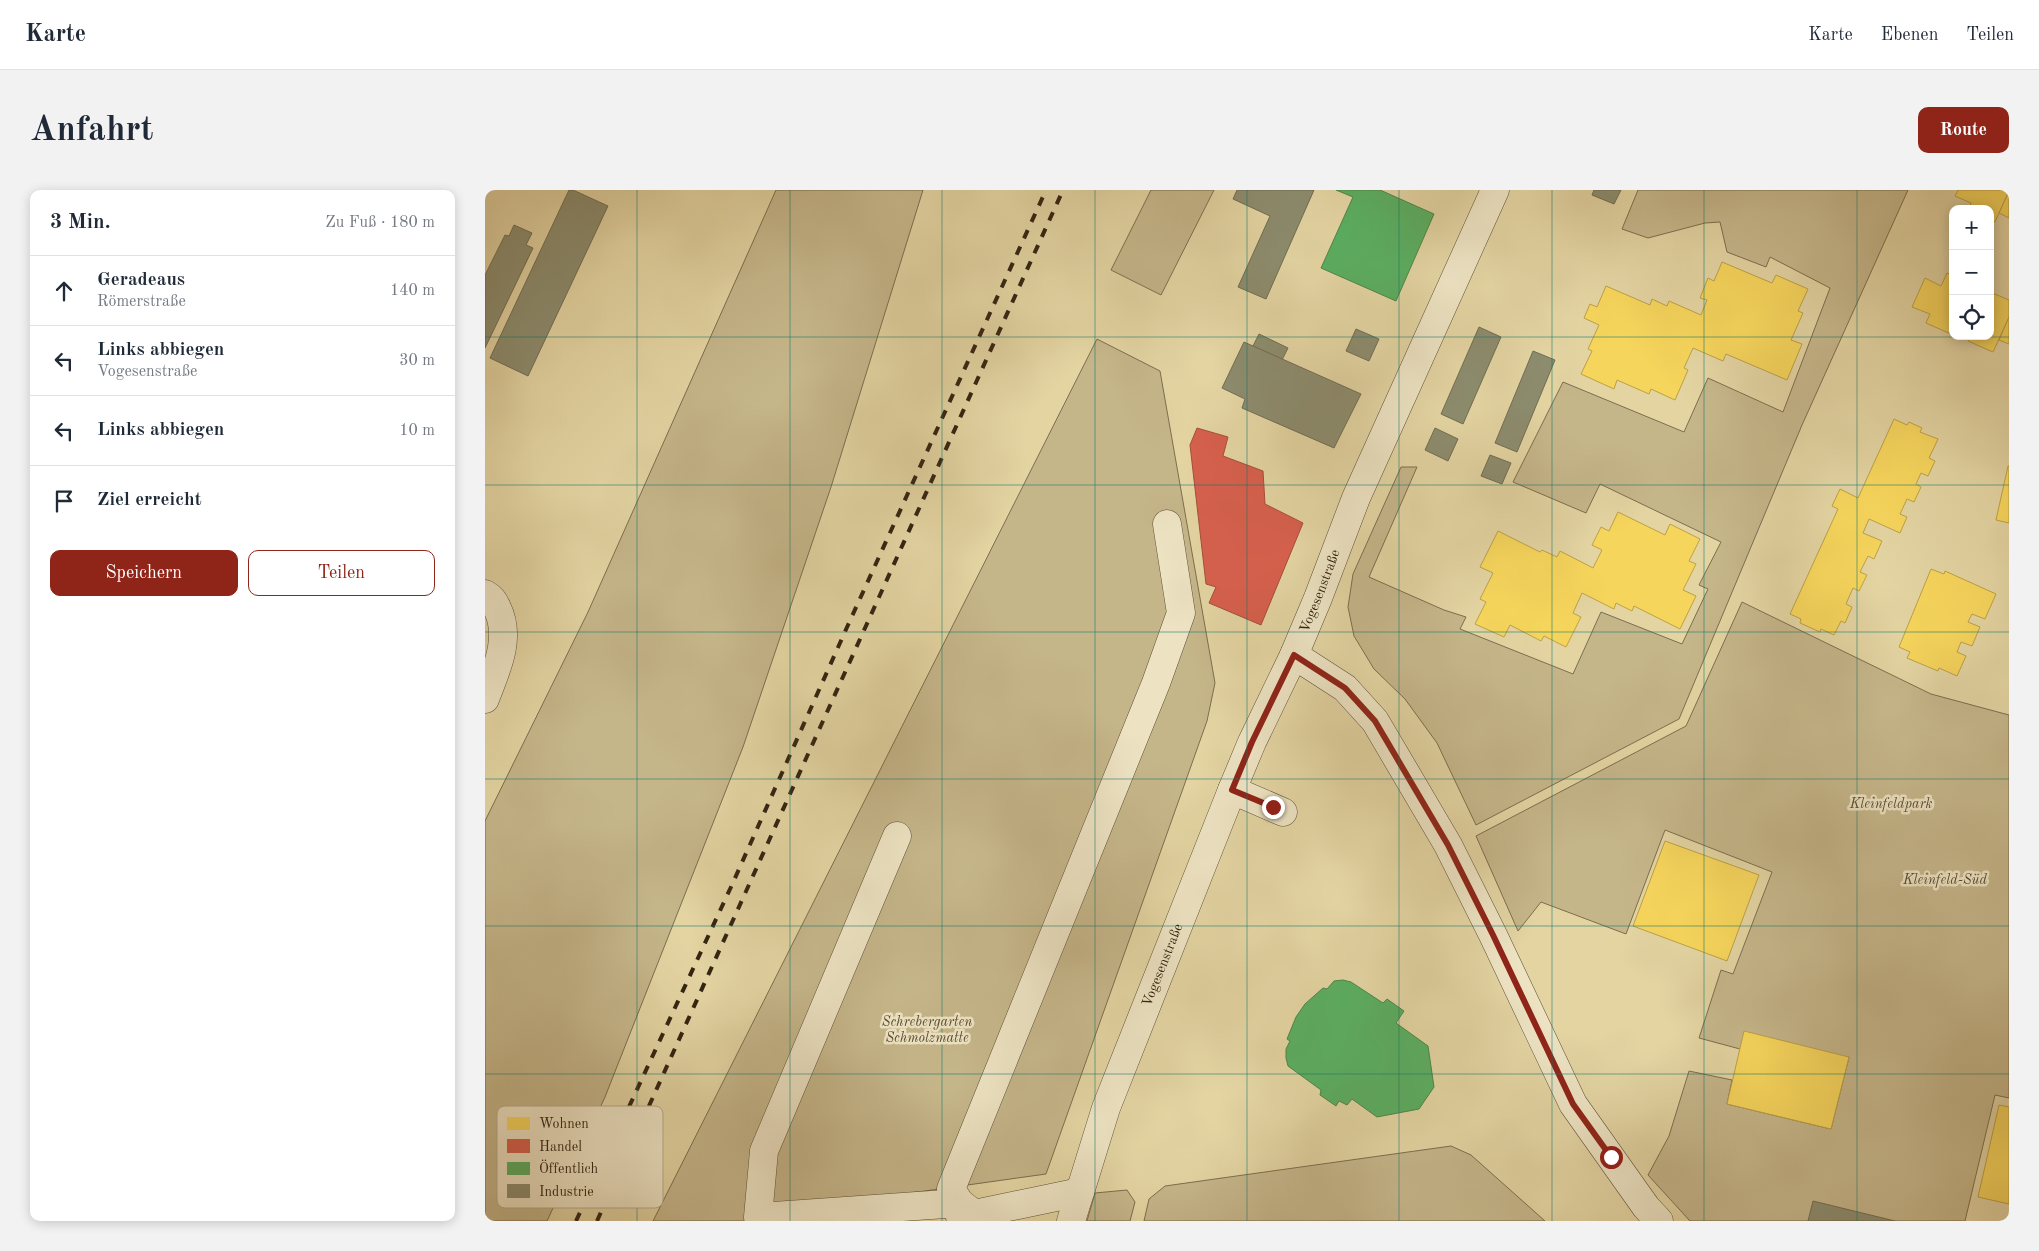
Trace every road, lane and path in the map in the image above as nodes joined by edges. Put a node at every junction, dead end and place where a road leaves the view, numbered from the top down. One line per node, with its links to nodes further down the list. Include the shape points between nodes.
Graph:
1 (1495, 190): 4 (street, Vogesenstraße, via 1356,498)
2 (1167, 524): 10 (street, via 1181,613 1156,683 951,1189)
3 (489, 596): 5 (street, via 503,621 502,653)
4 (1294, 655): 6 (street, Vogesenstraße); 13 (street, via 1345,688 1375,721 1444,837 1573,1104)
5 (485, 699)
6 (1232, 790): 7 (street); 9 (street, Vogesenstraße, via 1106,1108)
7 (1283, 812)
8 (897, 836): 10 (street, via 763,1152 757,1217)
9 (1080, 1192): 10 (street); 12 (street, Vogesenstraße)
10 (968, 1209): 11 (street)
11 (929, 1221)
12 (1071, 1221)
13 (1659, 1221)

